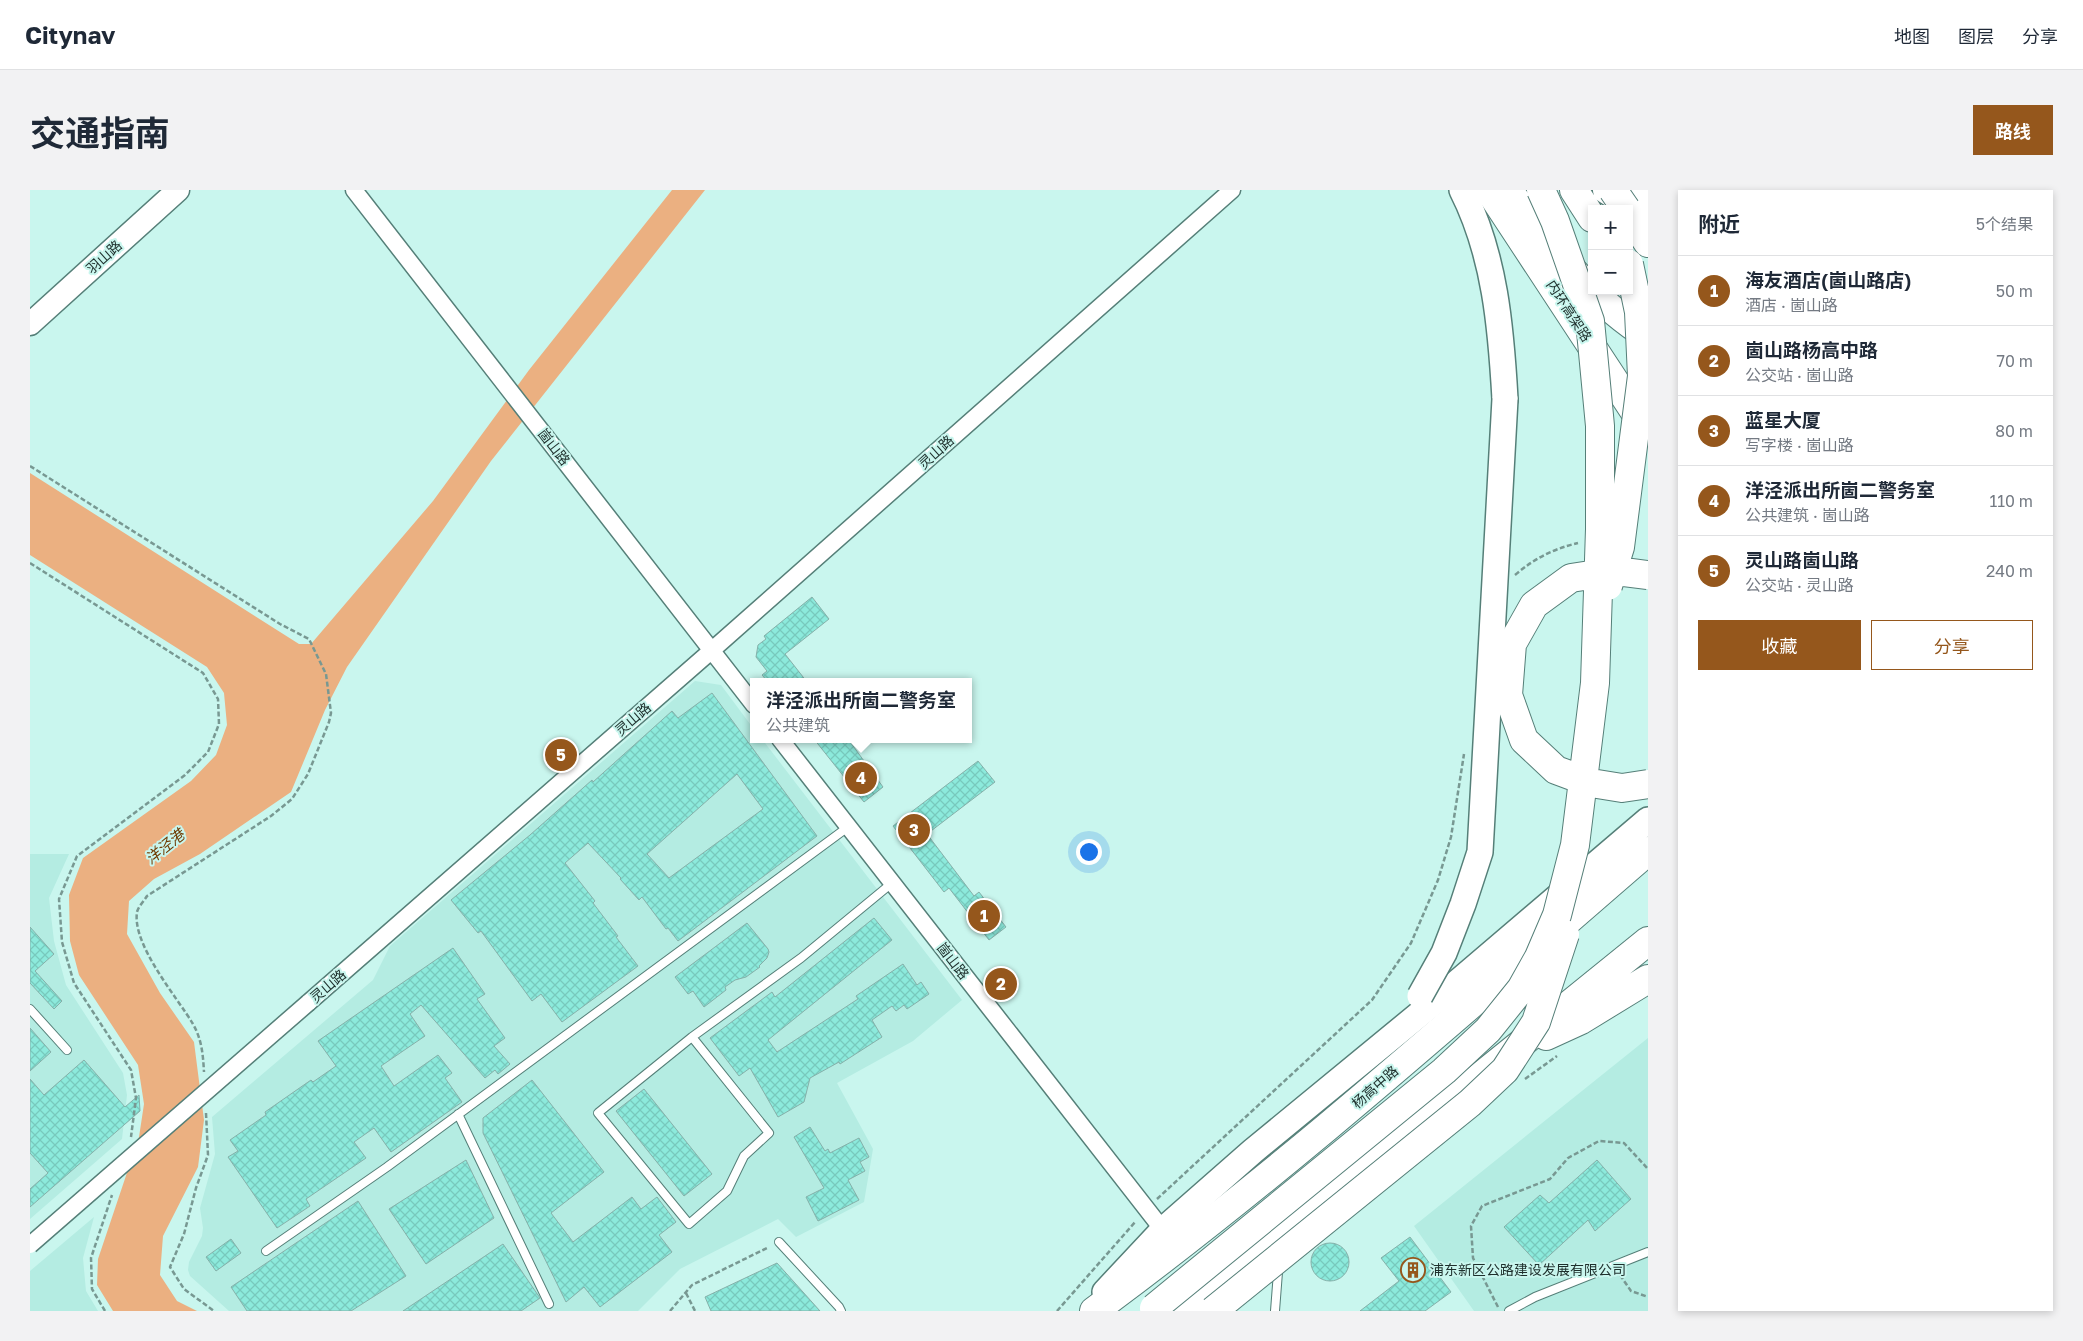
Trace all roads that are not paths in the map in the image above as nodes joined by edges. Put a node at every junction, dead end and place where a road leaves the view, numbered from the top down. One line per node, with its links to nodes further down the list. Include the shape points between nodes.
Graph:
1 (178, 190): 22 (street, 羽山路)
2 (354, 190): 27 (street, 崮山路)
3 (1232, 190): 27 (street, 灵山路)
4 (1462, 190): 42 (main road, bridge, via 1491,269 1501,328 1505,399 1480,852 1444,953 1420,996)
5 (1489, 190): 24 (highway, 内环高架路)
6 (1508, 190): 23 (highway, bridge, via 1588,288)
7 (1541, 190): 26 (highway, bridge, via 1590,321 1600,426)
8 (1574, 190): 15 (highway)
9 (1607, 190): 13 (highway); 16 (highway)
10 (1614, 190): 14 (highway, bridge)
11 (1645, 190): 12 (main road)
12 (1648, 194)
13 (1613, 205)
14 (1623, 205)
15 (1588, 212)
16 (1648, 216)
17 (1633, 220): 18 (highway)
18 (1648, 243)
19 (1633, 283): 26 (highway, bridge, via 1639,312 1642,376 1620,547)
20 (1633, 290): 21 (highway)
21 (1648, 316)
22 (30, 324)
23 (1648, 336)
24 (1648, 433)
25 (1648, 575): 30 (highway, bridge, via 1616,571 1571,578 1534,605 1512,644 1508,695 1524,740 1556,770 1590,783 1622,788)
26 (1598, 616): 33 (highway, bridge, via 1595,683)
27 (711, 651): 28 (street, 崮山路); 46 (street, 灵山路, bridge)
28 (750, 700)
29 (783, 743): 32 (street, 崮山路)
30 (1648, 784)
31 (1648, 820): 42 (main road)
32 (848, 827): 35 (street, 崮山路); 43 (lane)
33 (1575, 845): 51 (highway, bridge, via 1556,915 1539,957 1521,989 1488,1030 1444,1071); 56 (highway, bridge, via 1575,898 1558,960 1536,1022 1505,1070 1470,1103)
34 (1648, 851): 54 (highway, 杨高中路, via 1353,1106 1176,1250)
35 (892, 882): 39 (lane, via 801,958); 44 (street, 崮山路)
36 (1648, 941): 41 (highway)
37 (1645, 981): 41 (highway, via 1581,1020)
38 (30, 1009): 40 (lane)
39 (692, 1037): 39 (lane, via 598,1113 689,1224 727,1191 744,1156 769,1132)
40 (67, 1050)
41 (1509, 1053): 48 (highway)
42 (1367, 1057): 44 (main road, via 1253,1150)
43 (458, 1114): 47 (lane); 50 (lane)
44 (1163, 1230): 53 (main road)
45 (779, 1242): 52 (lane)
46 (30, 1244)
47 (266, 1251)
48 (1258, 1251): 55 (highway); 57 (lane, via 1278,1272)
49 (1648, 1252): 58 (lane, via 1535,1297)
50 (549, 1304)
51 (1153, 1309)
52 (841, 1311)
53 (1088, 1311)
54 (1094, 1311)
55 (1181, 1311)
56 (1213, 1311)
57 (1276, 1311)
58 (1509, 1311)

